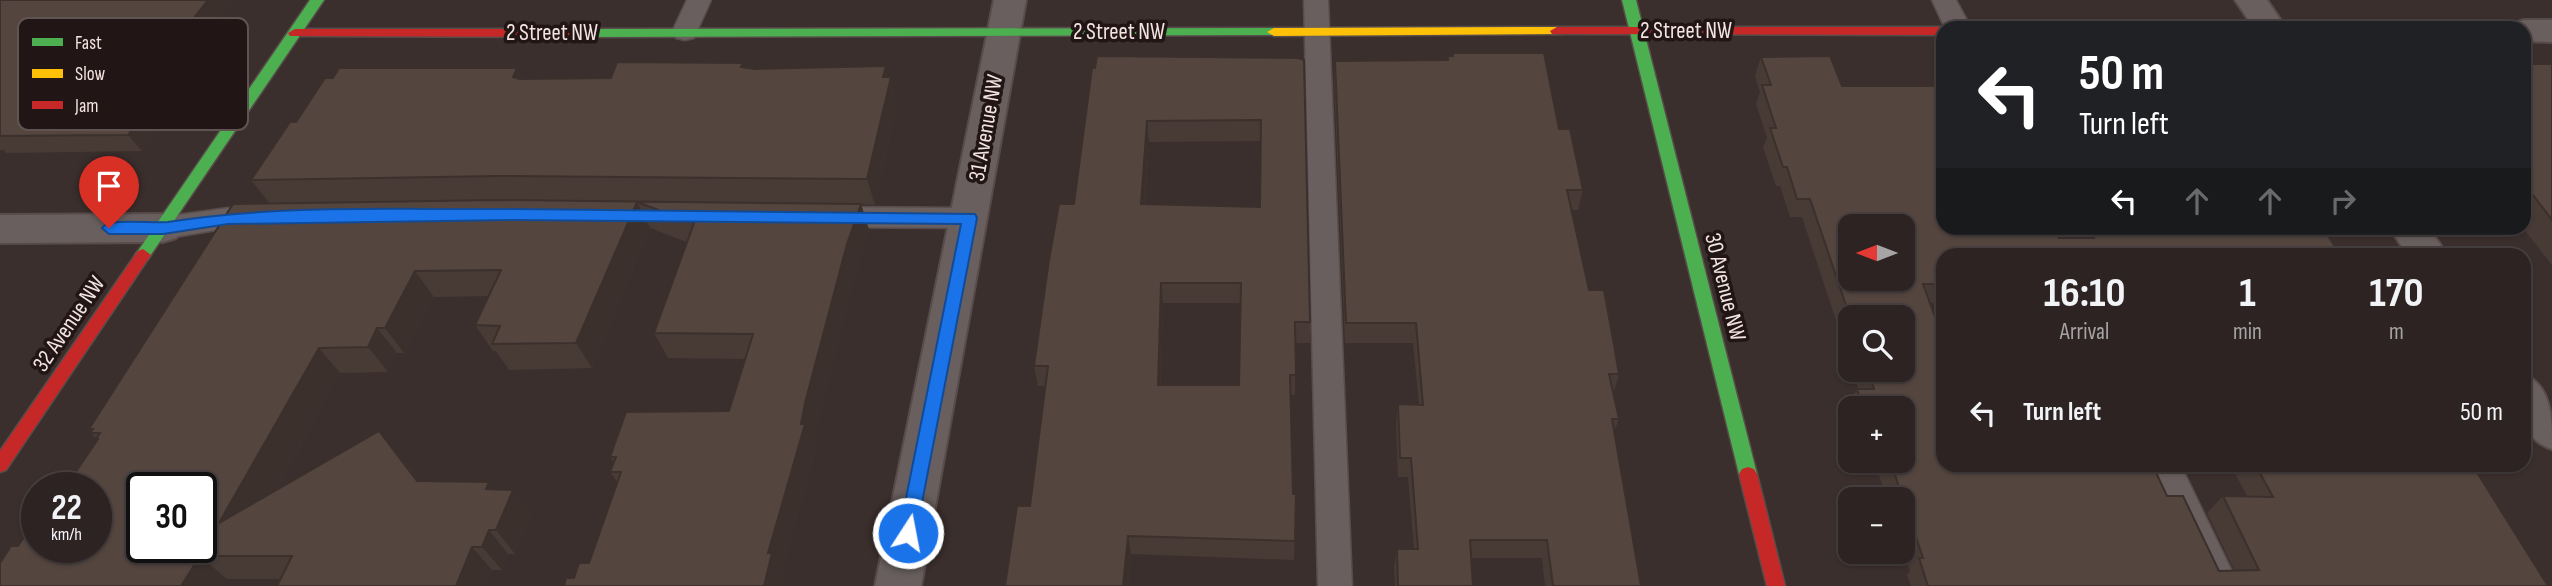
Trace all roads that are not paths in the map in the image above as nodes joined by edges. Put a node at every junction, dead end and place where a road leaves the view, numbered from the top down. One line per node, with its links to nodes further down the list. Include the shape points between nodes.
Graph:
1 (317, 0): 16 (street, 32 Avenue NW)
2 (699, 0): 14 (lane)
3 (1316, 0): 15 (lane)
4 (1629, 0): 10 (street, 30 Avenue NW)
5 (1944, 0): 8 (lane)
6 (2251, 0): 9 (street)
7 (1007, 16): 14 (street, 2 Street NW); 15 (street, 2 Street NW); 21 (street, 31 Avenue NW)
8 (1954, 21)
9 (2265, 21)
10 (1637, 31): 11 (street, 2 Street NW); 15 (street, 2 Street NW); 30 (street, 30 Avenue NW)
11 (1936, 31)
12 (2531, 31): 13 (street)
13 (2552, 31)
14 (685, 32): 16 (street, 2 Street NW)
15 (1317, 32): 29 (lane)
16 (295, 33): 17 (street, 32 Avenue NW)
17 (248, 102)
18 (229, 130): 22 (street, 32 Avenue NW)
19 (296, 217): 22 (lane, via 228,218)
20 (800, 217): 21 (lane)
21 (970, 218): 28 (street, 31 Avenue NW)
22 (163, 228): 23 (street); 26 (street, 32 Avenue NW)
23 (0, 229)
24 (2531, 401): 25 (street)
25 (2552, 432)
26 (0, 466)
27 (2168, 472): 31 (lane)
28 (898, 586)
29 (1335, 586)
30 (1776, 586)
31 (2222, 586)

